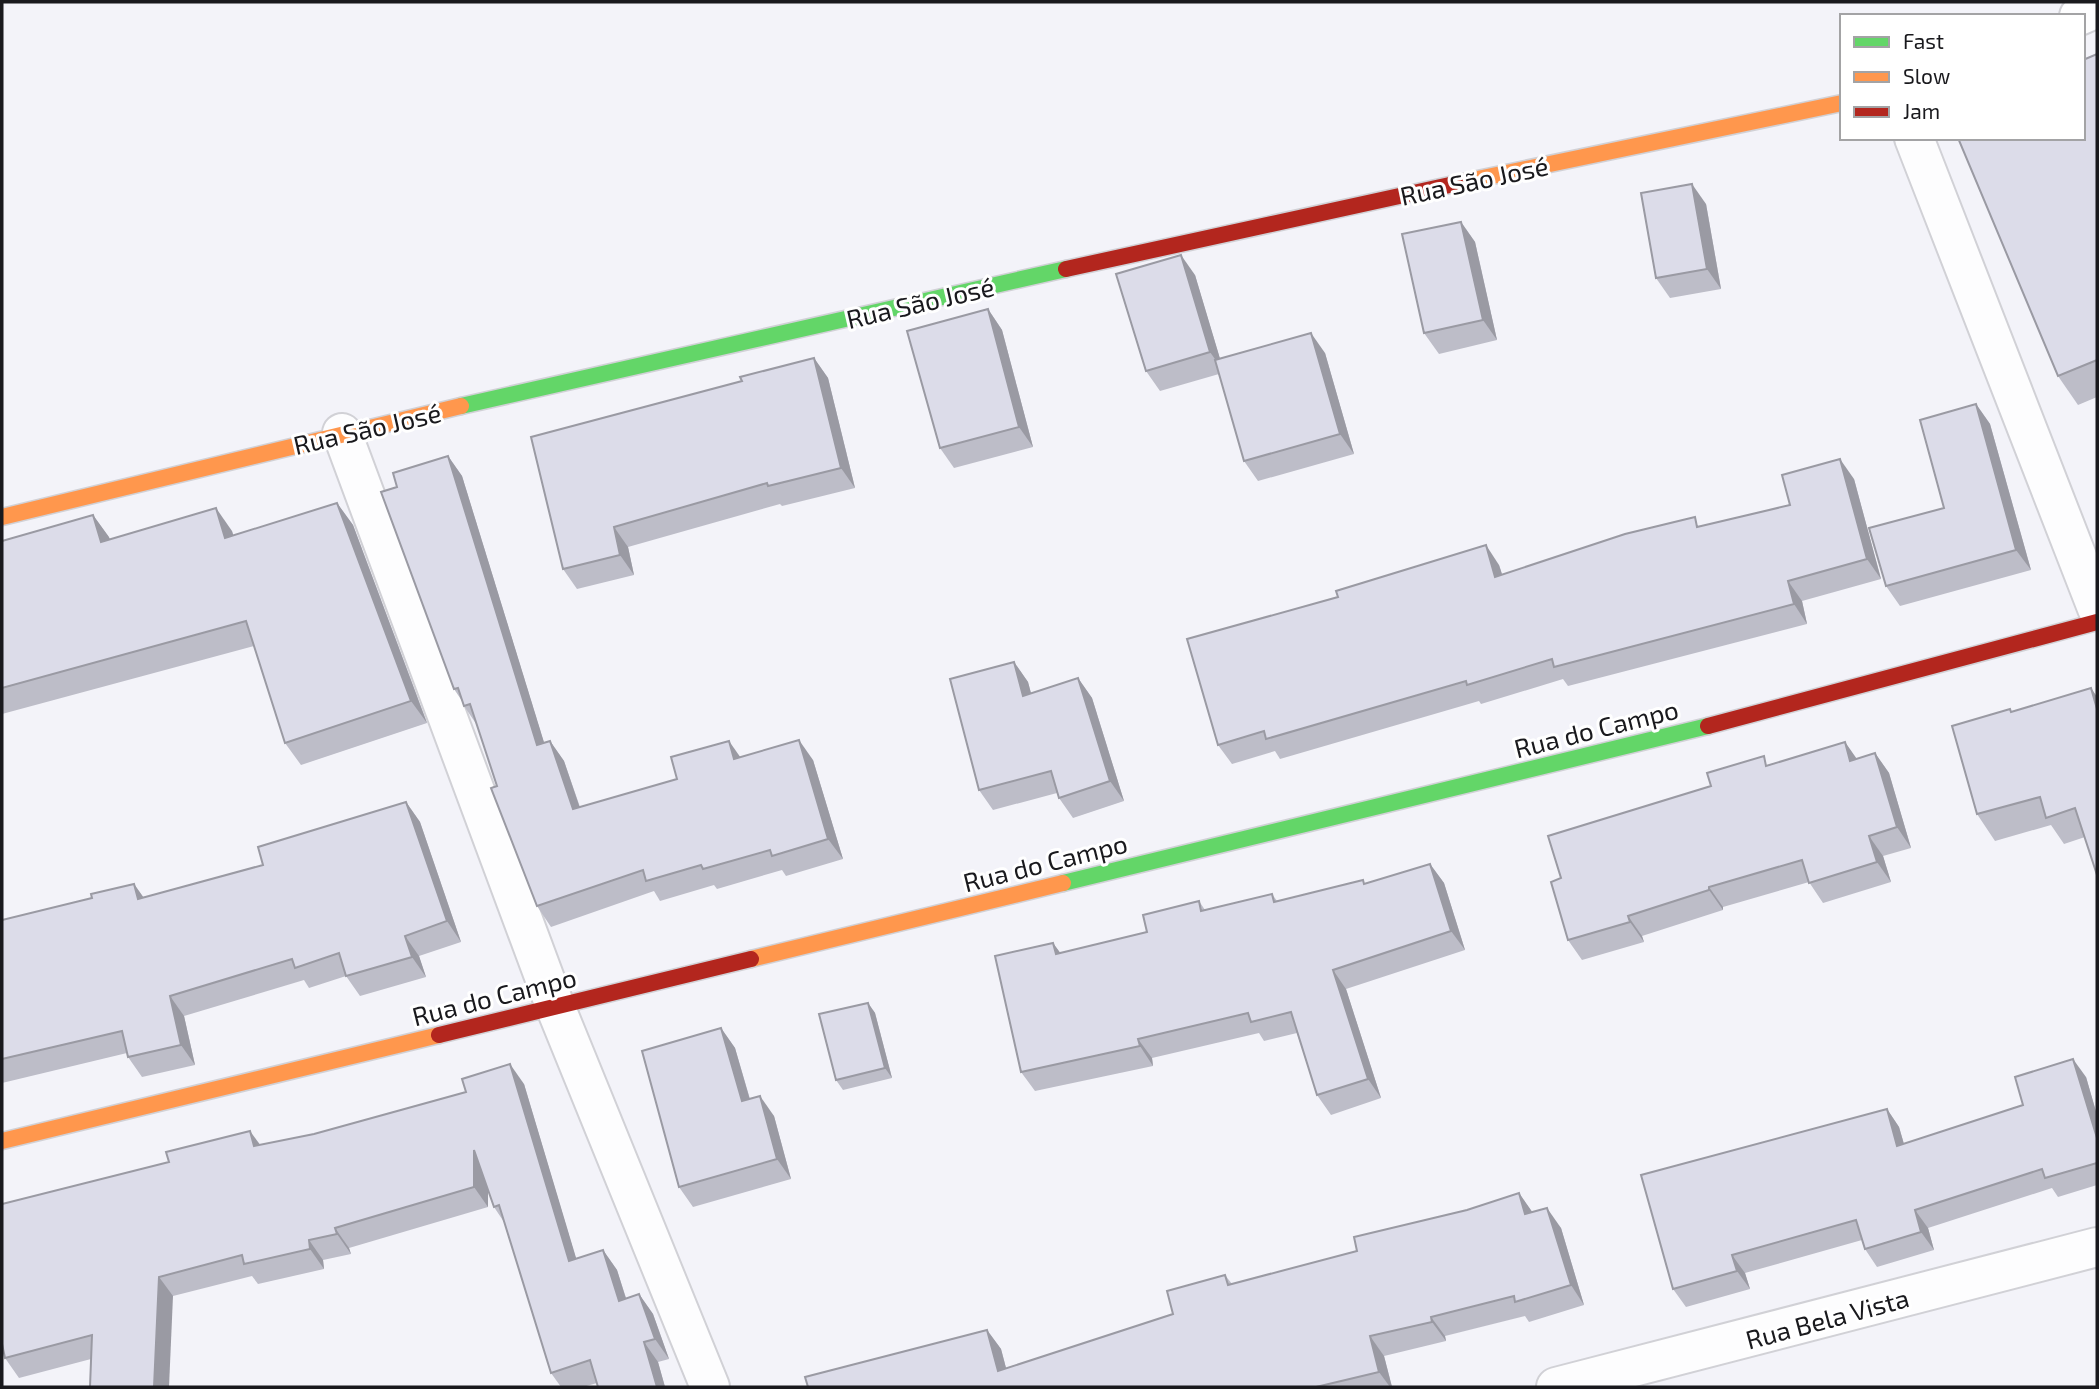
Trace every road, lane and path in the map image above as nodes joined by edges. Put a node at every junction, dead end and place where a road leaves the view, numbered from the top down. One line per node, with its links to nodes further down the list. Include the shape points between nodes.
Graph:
1 (1840, 103): 3 (street, Rua São José, via 1105,260)
2 (1915, 140): 5 (street)
3 (342, 433): 4 (street, Rua São José); 7 (street)
4 (2, 517)
5 (2097, 608)
6 (2097, 622): 7 (street, Rua do Campo, via 1759,714)
7 (555, 1006): 8 (street, Rua do Campo); 10 (street)
8 (2, 1141)
9 (2097, 1247): 11 (street, Rua Bela Vista)
10 (710, 1387)
11 (1556, 1387)

